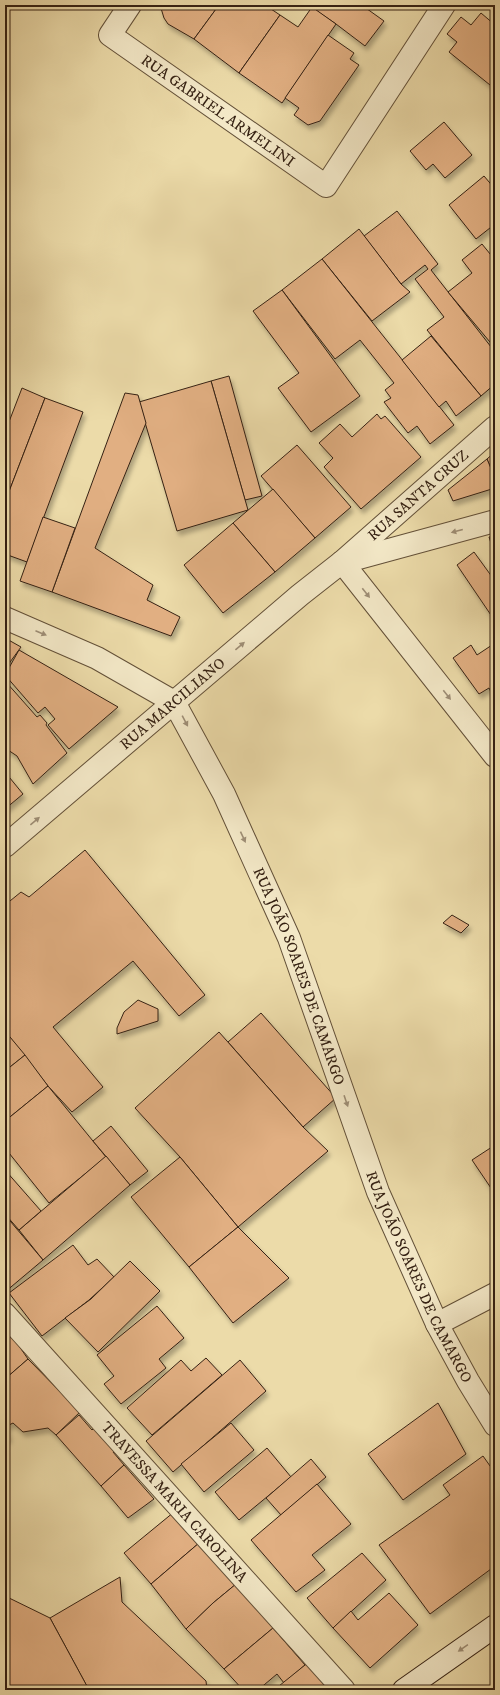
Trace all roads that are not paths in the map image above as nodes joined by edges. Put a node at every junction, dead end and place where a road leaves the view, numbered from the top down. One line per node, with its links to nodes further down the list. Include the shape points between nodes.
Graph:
1 (130, 5): 2 (street, RUA GABRIEL ARMELINI, via 110,35 326,186)
2 (444, 5)
3 (495, 427): 5 (street, RUA SANTA CRUZ)
4 (495, 521): 5 (street, one-way to 5)
5 (342, 562): 7 (street, RUA MARCILIANO, one-way to 5); 8 (street, one-way to 8)
6 (5, 618): 7 (street, one-way to 7, via 97,658)
7 (174, 702): 9 (street, RUA MARCILIANO, one-way to 7); 12 (street, RUA JOÃO SOARES DE CAMARGO, one-way to 12, via 224,794 289,938 378,1192)
8 (495, 756)
9 (5, 846)
10 (495, 1294): 12 (street)
11 (5, 1314): 15 (street, TRAVESSA MARIA CAROLINA)
12 (437, 1324): 13 (street, RUA JOÃO SOARES DE CAMARGO)
13 (495, 1425)
14 (495, 1626): 16 (street, one-way to 16)
15 (344, 1690)
16 (404, 1690)

